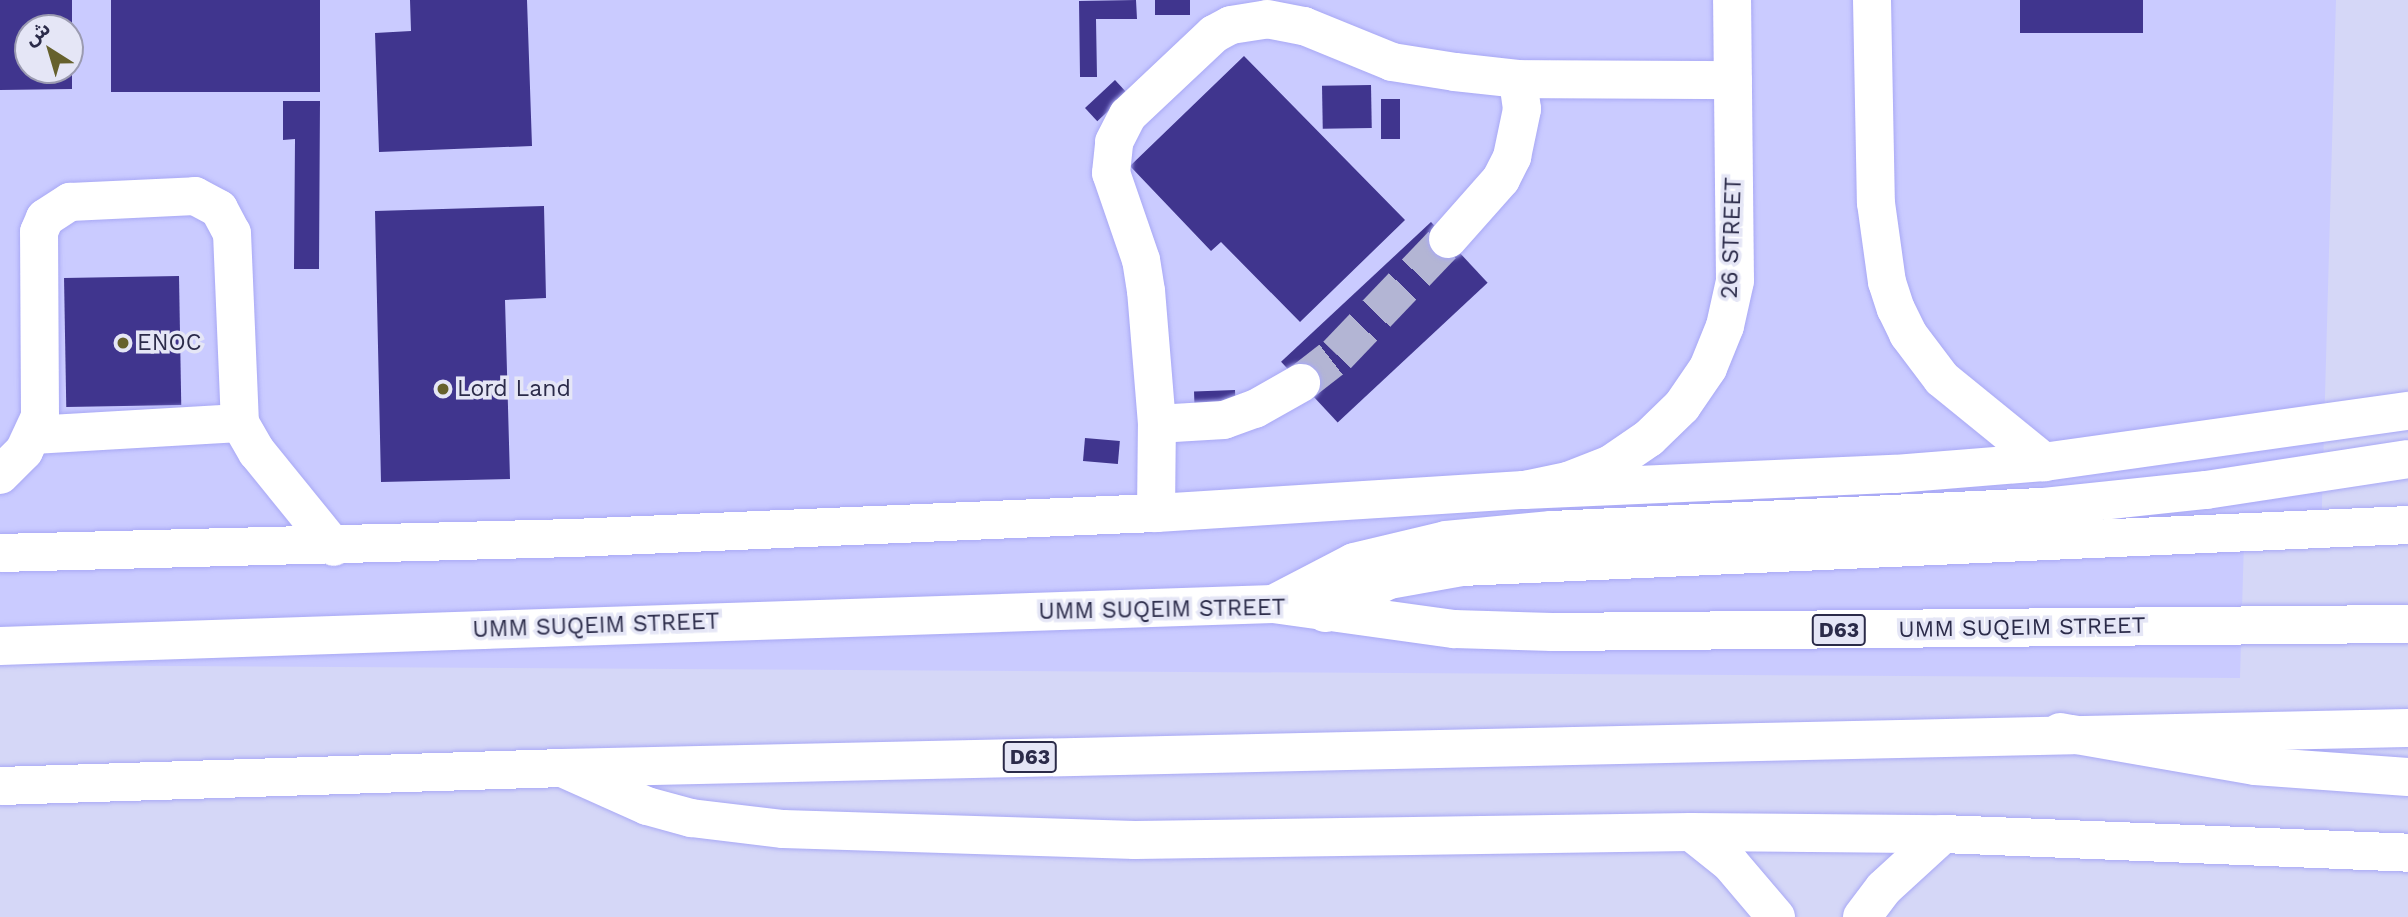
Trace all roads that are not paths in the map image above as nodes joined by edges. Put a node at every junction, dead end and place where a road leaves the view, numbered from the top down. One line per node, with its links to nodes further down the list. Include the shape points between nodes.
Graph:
1 (1732, 0): 4 (main road, 26 STREET)
2 (1872, 0): 12 (main road, via 1875,203 1887,282 1896,309 1908,334 1942,379)
3 (1518, 79): 4 (main road); 5 (main road, via 1522,110 1512,157 1501,179); 9 (main road, via 1392,62 1304,26 1267,19 1231,25 1214,34 1149,93 1128,115 1114,142 1111,173 1141,260)
4 (1733, 80): 14 (main road, 26 STREET, via 1735,281 1725,326 1708,368 1682,406 1649,438 1611,464 1568,481)
5 (1448, 239)
6 (1301, 383): 9 (main road, via 1255,410 1224,420)
7 (2408, 411): 12 (main road)
8 (240, 423): 10 (main road); 10 (main road, via 232,233 219,209 195,196 70,202 45,218 40,232 43,397); 17 (main road, via 257,453)
9 (1157, 424): 15 (main road)
10 (33, 435): 13 (main road)
11 (2408, 459): 19 (main road, via 2206,490 2044,507 1552,530 1446,540 1354,562)
12 (2045, 462): 14 (main road, via 1786,480)
13 (0, 475)
14 (1524, 490): 15 (main road)
15 (1156, 513): 17 (main road)
16 (2408, 525): 20 (main road, via 1462,567 1389,580)
17 (334, 547): 18 (main road)
18 (0, 552)
19 (1273, 604): 20 (main road, UMM SUQEIM STREET / D63); 22 (main road, UMM SUQEIM STREET / D63)
20 (1325, 613): 21 (main road, UMM SUQEIM STREET / D63, via 1454,629 1552,632)
21 (2408, 624)
22 (0, 646)
23 (2408, 728): 24 (main road, D63)
24 (2060, 733): 25 (main road, D63); 26 (main road, via 2255,766)
25 (562, 768): 27 (main road, D63); 28 (main road, via 647,806 691,818 783,830 1135,840)
26 (2408, 777)
27 (0, 786)
28 (1691, 832): 29 (main road); 31 (main road, via 1730,863)
29 (1943, 834): 30 (main road); 32 (main road, via 1884,888)
30 (2408, 853)
31 (1776, 917)
32 (1862, 917)

